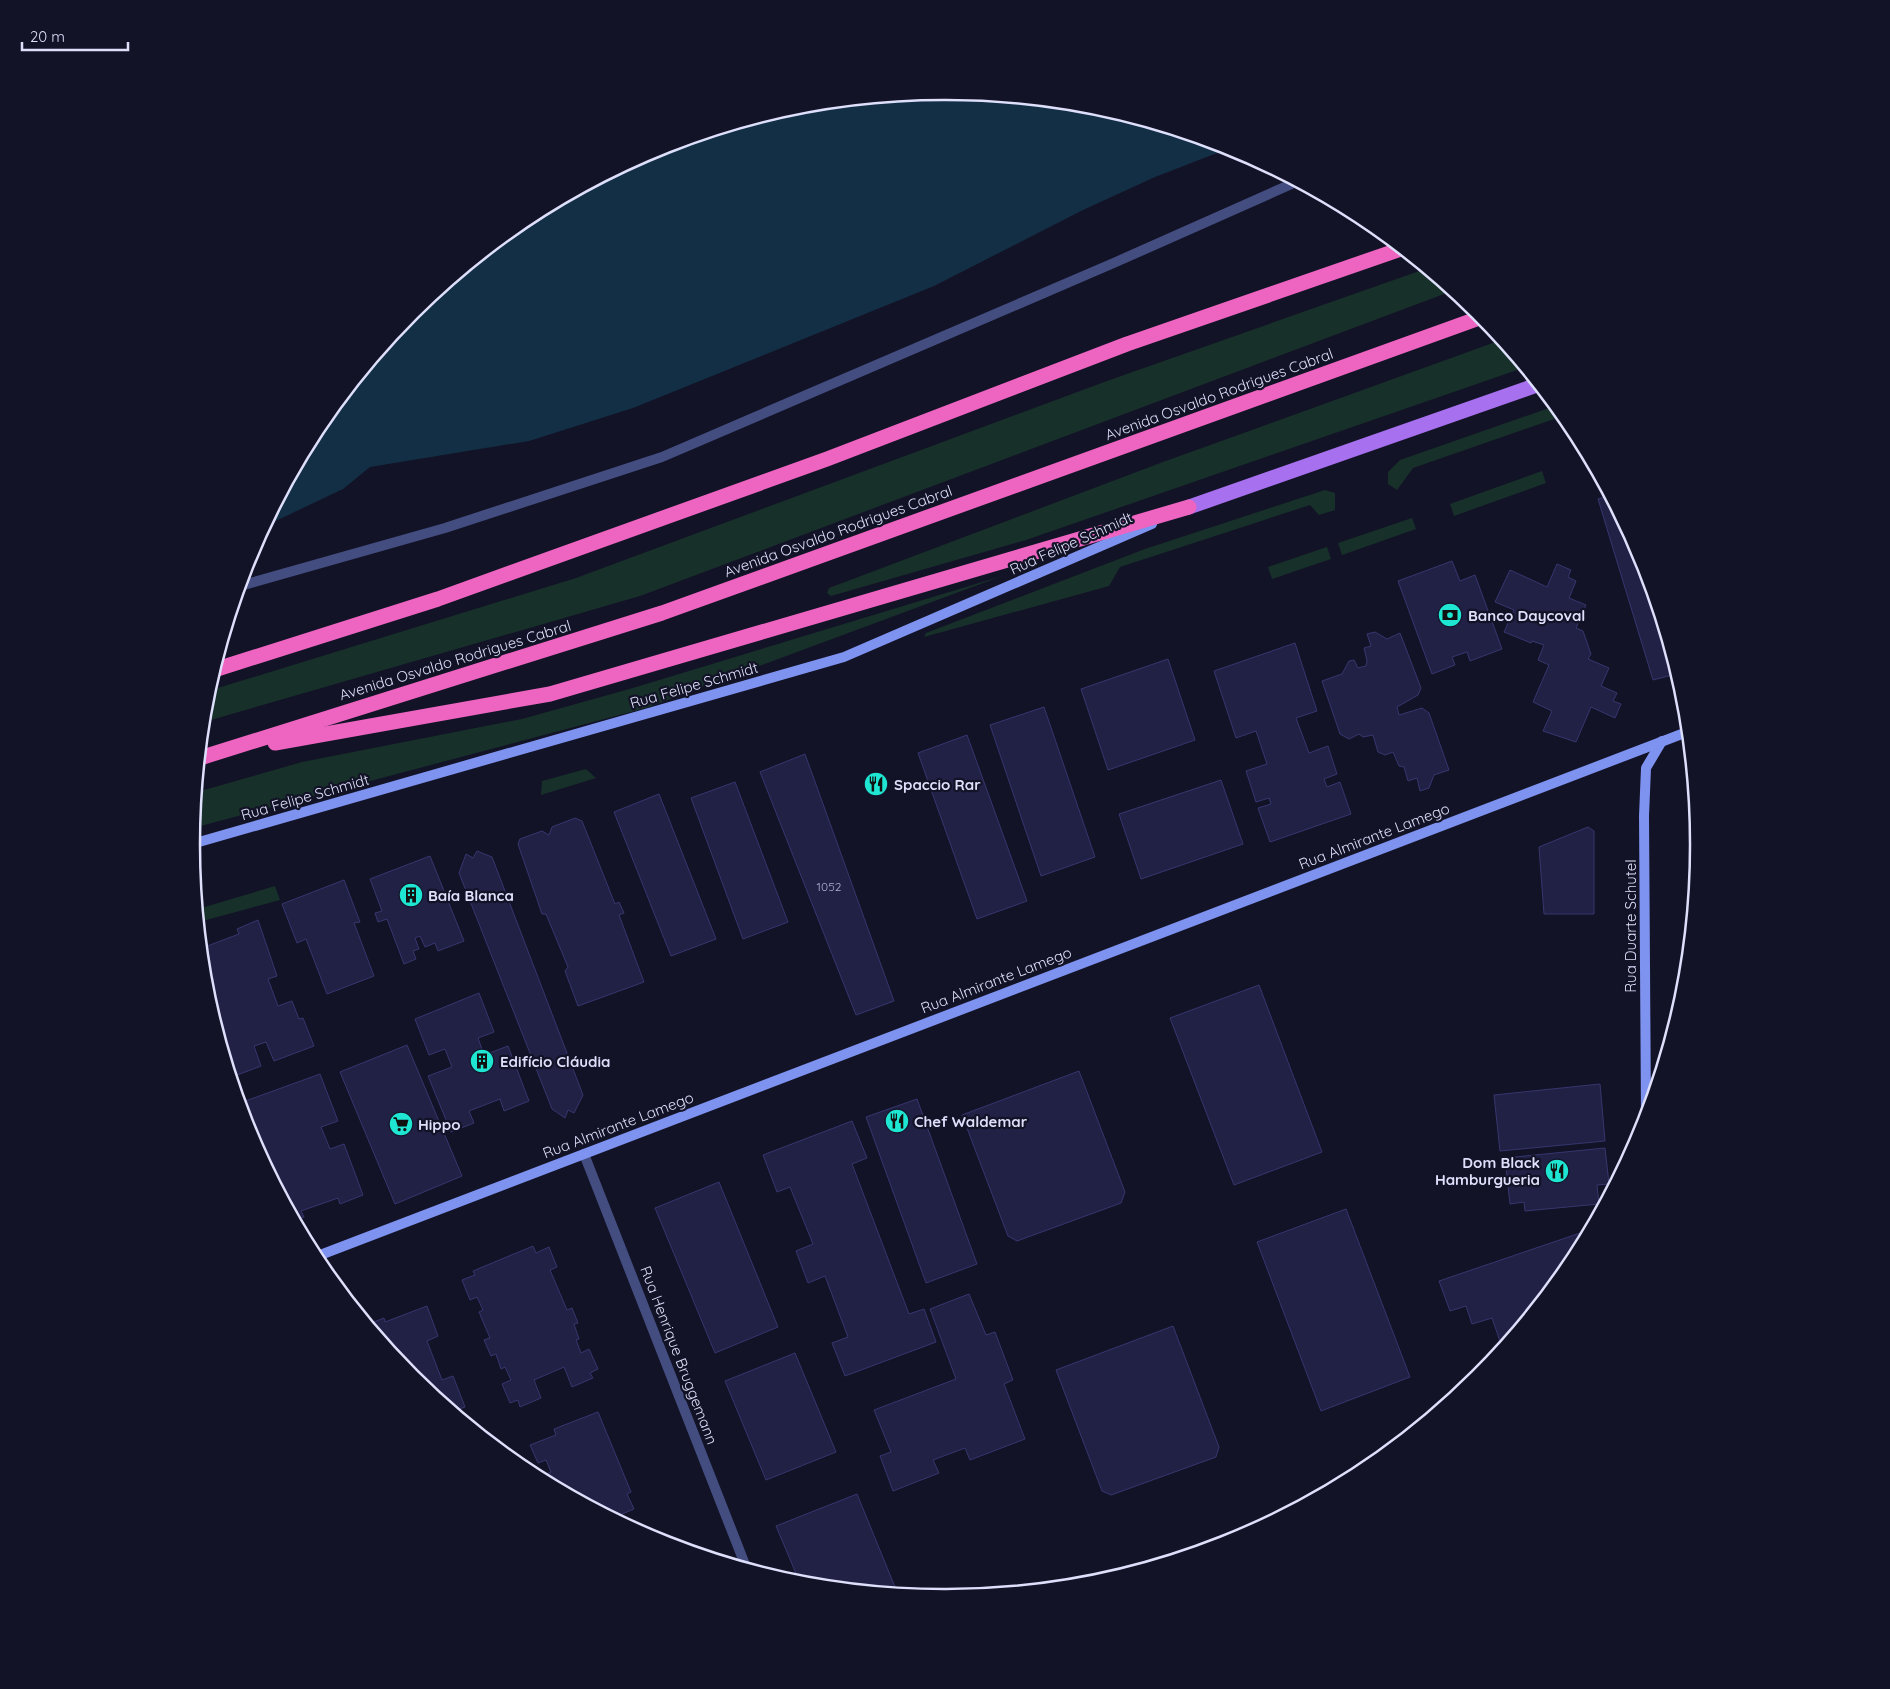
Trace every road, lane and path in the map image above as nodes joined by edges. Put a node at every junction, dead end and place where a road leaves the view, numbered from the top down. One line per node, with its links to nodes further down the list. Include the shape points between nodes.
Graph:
1 (1289, 185): 6 (street, via 662,457 445,528)
2 (1394, 251): 7 (highway, via 1128,344 827,459 438,599)
3 (1473, 320): 10 (highway, Avenida Osvaldo Rodrigues Cabral, via 662,613)
4 (1532, 387): 5 (main road)
5 (1189, 507): 10 (highway, via 550,694); 11 (main road, Rua Felipe Schmidt, via 844,657)
6 (248, 584)
7 (222, 667)
8 (1681, 734): 9 (main road, Rua Almirante Lamego)
9 (1662, 741): 12 (main road, Rua Duarte Schutel, via 1646,768); 13 (main road, Rua Almirante Lamego)
10 (206, 757)
11 (200, 842)
12 (1646, 1095)
13 (584, 1154): 14 (main road, Rua Almirante Lamego); 15 (street, Rua Henrique Bruggemann)
14 (323, 1254)
15 (743, 1561)

